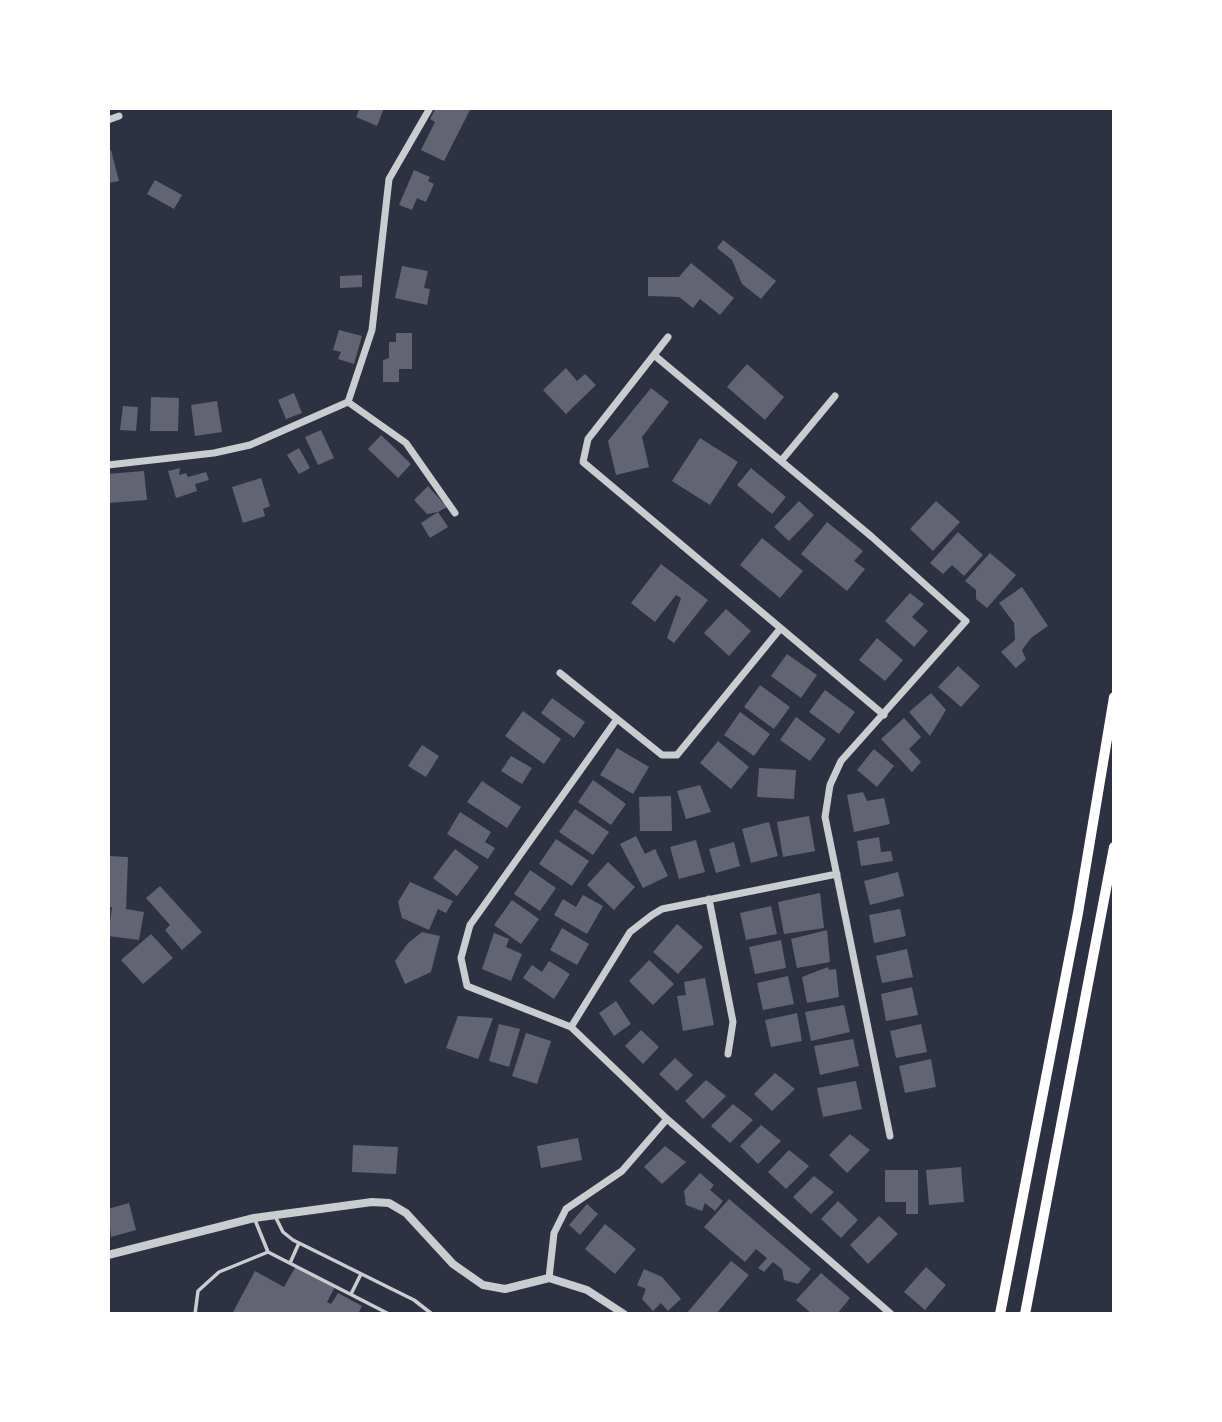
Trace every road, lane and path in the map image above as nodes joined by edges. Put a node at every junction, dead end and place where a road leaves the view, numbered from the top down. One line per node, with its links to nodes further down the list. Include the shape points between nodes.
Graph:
1 (430, 108): 7 (street, via 389,179 372,330)
2 (119, 116): 3 (street)
3 (108, 120)
4 (668, 337): 5 (street)
5 (654, 355): 8 (street); 11 (street, via 587,439 583,462)
6 (835, 396): 8 (street)
7 (348, 402): 9 (street, via 250,445); 10 (street, via 406,443)
8 (781, 461): 14 (street, via 966,621)
9 (108, 465)
10 (456, 513)
11 (780, 629): 14 (street); 15 (street, via 677,755 662,755)
12 (560, 673): 15 (street)
13 (1114, 697): 37 (main road, via 1078,913)
14 (884, 715): 17 (street, via 841,761 830,785 825,817)
15 (617, 719): 19 (street, via 470,925 461,958 467,986)
16 (1114, 847): 38 (main road)
17 (837, 874): 18 (street); 22 (street)
18 (709, 899): 19 (street, via 662,909 639,923); 20 (street, via 733,1022)
19 (570, 1027): 21 (street)
20 (728, 1054)
21 (667, 1119): 30 (street, via 622,1171 566,1209 554,1233); 36 (street)
22 (890, 1136)
23 (274, 1215): 24 (street); 25 (lane, via 283,1232); 30 (street, via 389,1203 407,1213 453,1264 483,1285 505,1289)
24 (254, 1218): 26 (lane); 27 (street)
25 (299, 1243): 28 (lane); 29 (lane)
26 (268, 1252): 28 (lane); 32 (lane, via 219,1272 198,1291)
27 (108, 1255)
28 (290, 1263): 31 (lane)
29 (362, 1274): 31 (lane); 34 (lane)
30 (549, 1278): 35 (street, via 587,1290)
31 (351, 1294): 33 (lane)
32 (195, 1314)
33 (389, 1314)
34 (432, 1314)
35 (624, 1314)
36 (891, 1314)
37 (1000, 1314)
38 (1025, 1314)

